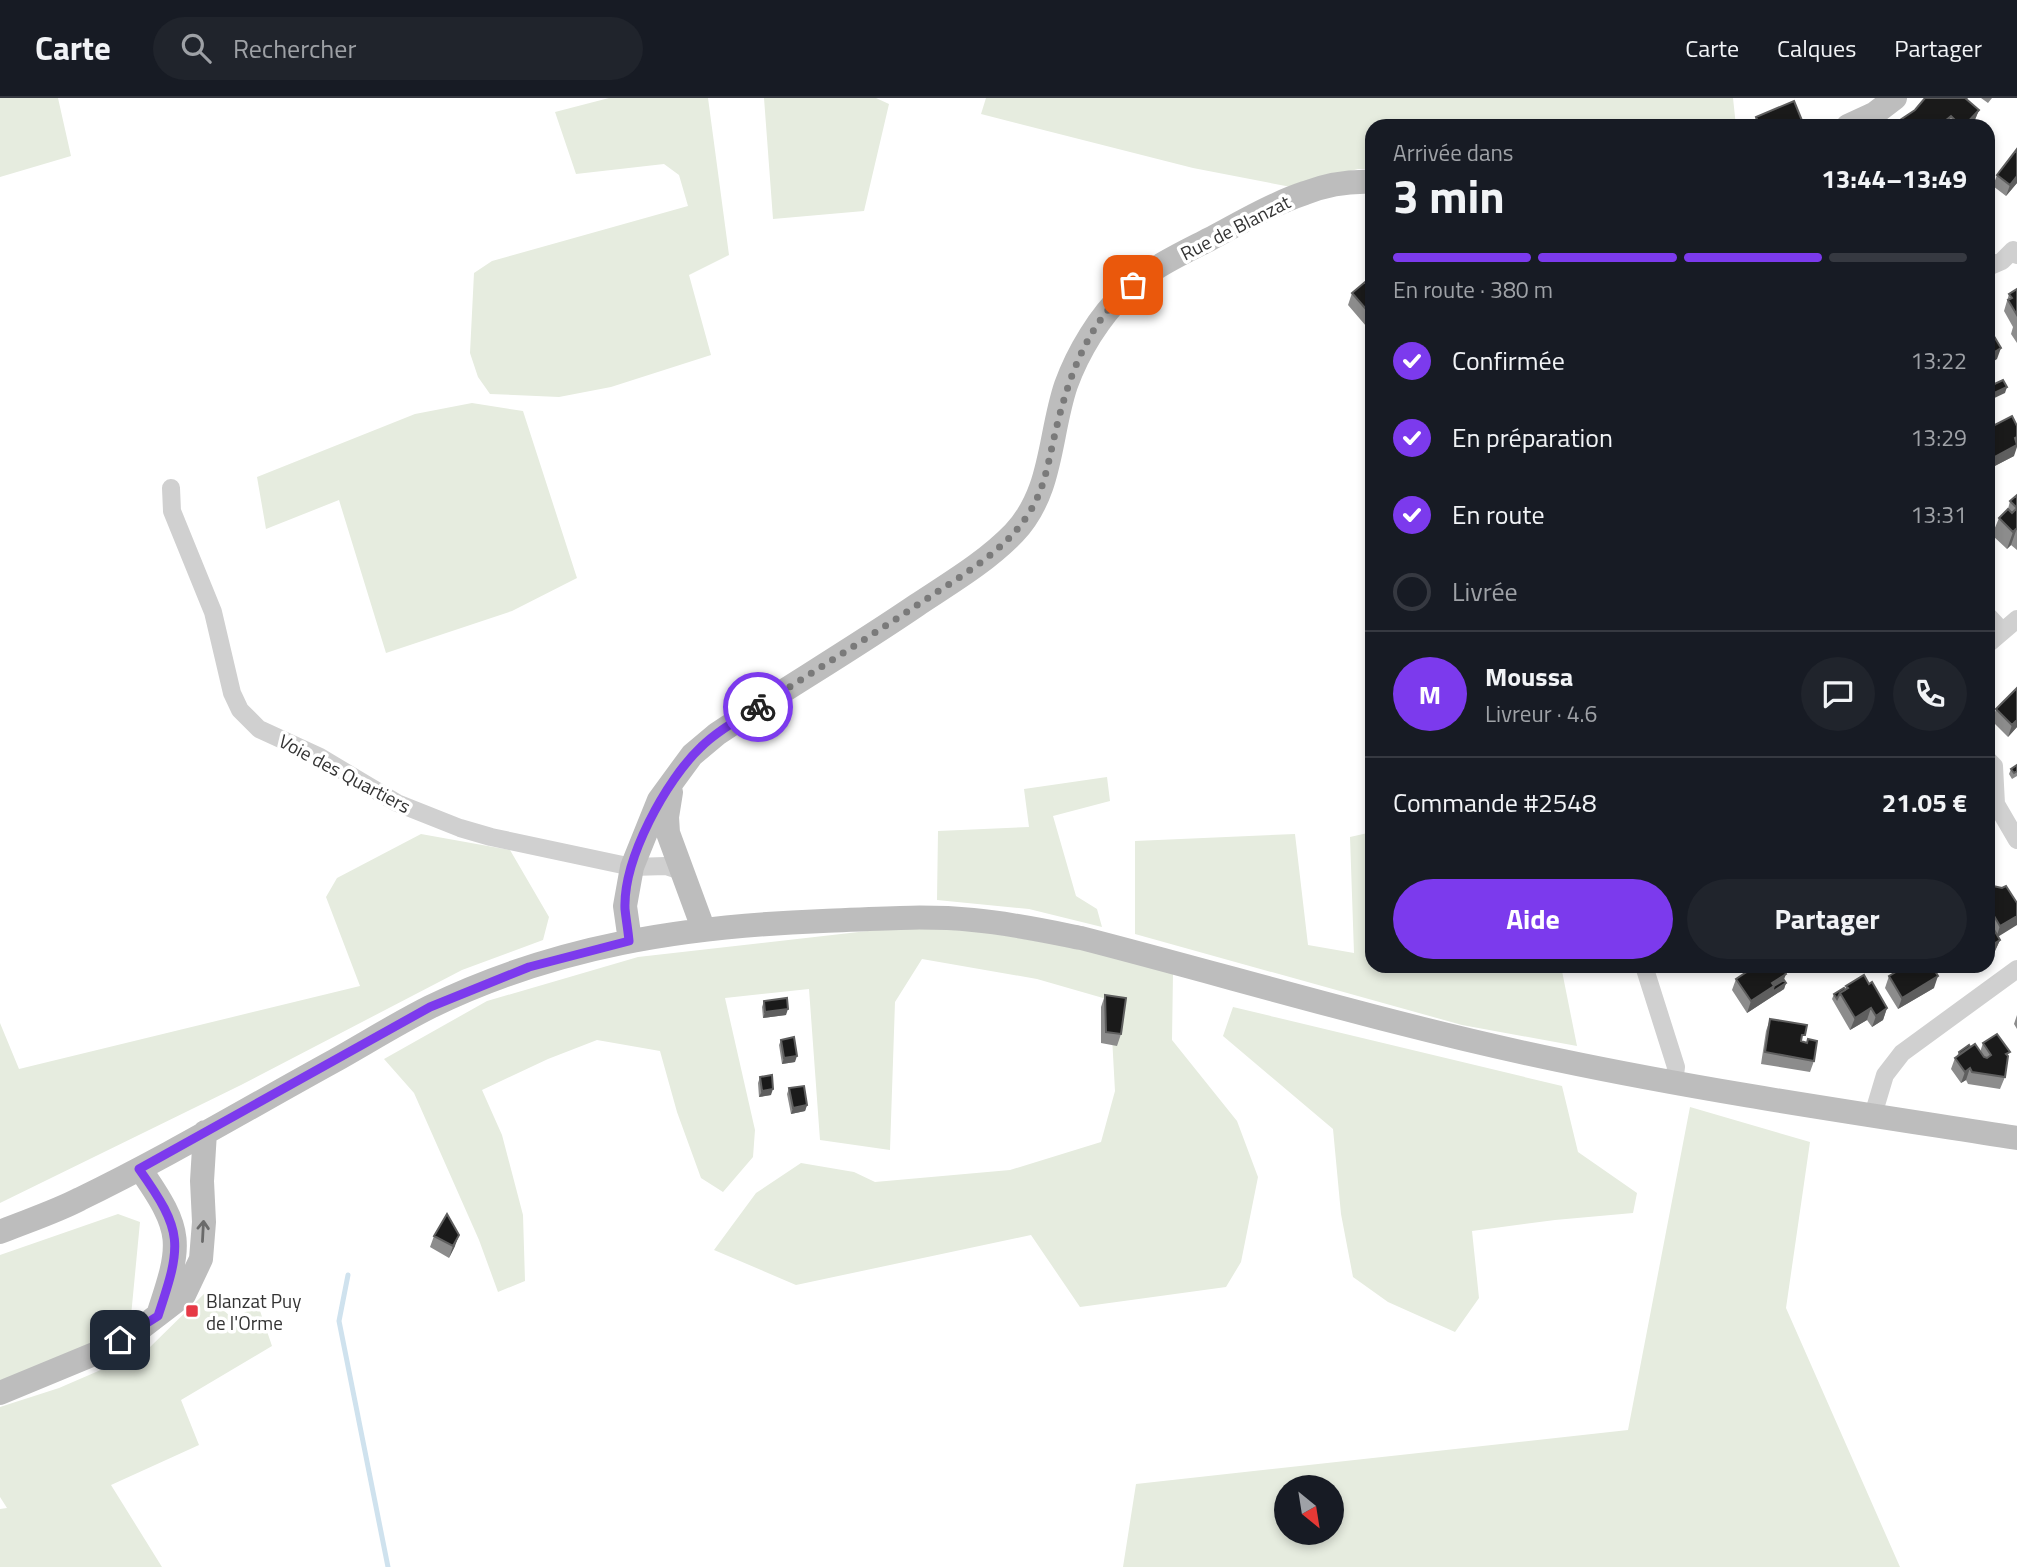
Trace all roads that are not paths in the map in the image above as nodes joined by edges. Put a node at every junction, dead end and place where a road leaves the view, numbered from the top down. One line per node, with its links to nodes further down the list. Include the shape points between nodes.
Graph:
1 (1895, 98): 2 (main road)
2 (1863, 119)
3 (1365, 181): 11 (main road, Rue de Blanzat, via 1323,187 1288,199 1175,257 1125,291 1092,333 1074,367 1043,484 1022,524 999,548 949,584 717,734)
4 (2016, 250): 5 (street)
5 (1995, 264)
6 (171, 488): 14 (street, Voie des Quartiers, via 172,511 213,612 232,693 251,723 429,817 491,837)
7 (2017, 619): 9 (street)
8 (1995, 623): 9 (street)
9 (2003, 631): 10 (street)
10 (1995, 638)
11 (675, 777): 14 (main road, Rue de Blanzat, via 659,800); 15 (main road, Rue de Blanzat, via 668,833)
12 (1995, 785): 13 (street, via 1996,804)
13 (2017, 840)
14 (632, 867): 15 (street, Voie des Quartiers, via 666,866); 17 (main road, Rue de Blanzat, via 625,906)
15 (683, 875): 16 (main road, Rue de Blanzat)
16 (703, 928): 17 (main road); 20 (main road, via 929,918 1028,927 1444,1034)
17 (629, 941): 22 (main road, via 529,967 430,1007)
18 (2017, 969): 21 (street, via 1902,1053 1885,1075)
19 (1646, 973): 20 (street, via 1676,1067)
20 (1674, 1082): 21 (main road)
21 (1874, 1115): 23 (main road)
22 (205, 1132): 24 (main road); 26 (main road, one-way to 22, via 184,1295 201,1259)
23 (2017, 1138)
24 (139, 1169): 25 (main road); 26 (main road, via 163,1202 175,1236 174,1265)
25 (0, 1231)
26 (158, 1316): 27 (main road, via 99,1352)
27 (0, 1393)

